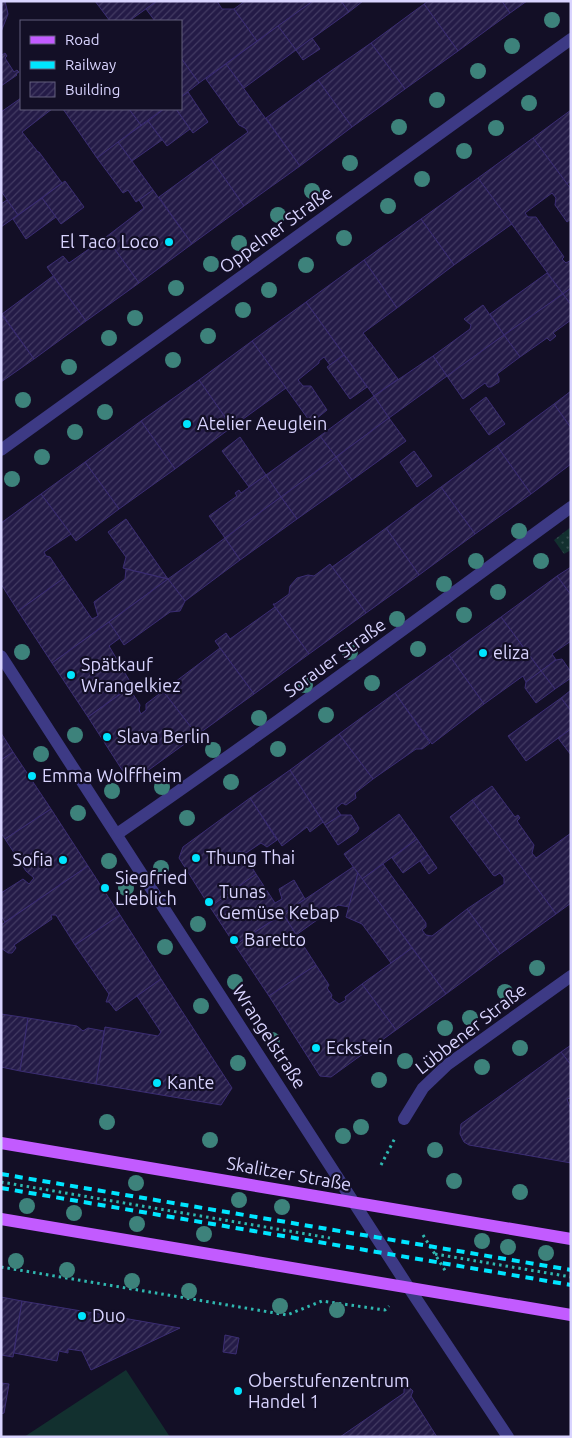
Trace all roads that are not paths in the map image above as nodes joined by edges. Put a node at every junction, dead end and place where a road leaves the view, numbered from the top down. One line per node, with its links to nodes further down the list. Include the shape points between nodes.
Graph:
1 (571, 39): 2 (street, Oppelner Straße)
2 (1, 450)
3 (571, 507): 5 (street, Sorauer Straße)
4 (1, 656): 5 (street, Wrangelstraße)
5 (117, 834): 9 (street, Wrangelstraße)
6 (571, 976): 7 (street, Lübbener Straße, via 447,1066 423,1088)
7 (404, 1120)
8 (1, 1143): 9 (main road, Skalitzer Straße)
9 (355, 1202): 11 (main road, Skalitzer Straße); 12 (street, Wrangelstraße)
10 (1, 1219): 12 (main road)
11 (571, 1239)
12 (409, 1288): 13 (main road); 14 (street, Wrangelstraße)
13 (571, 1315)
14 (508, 1437)

